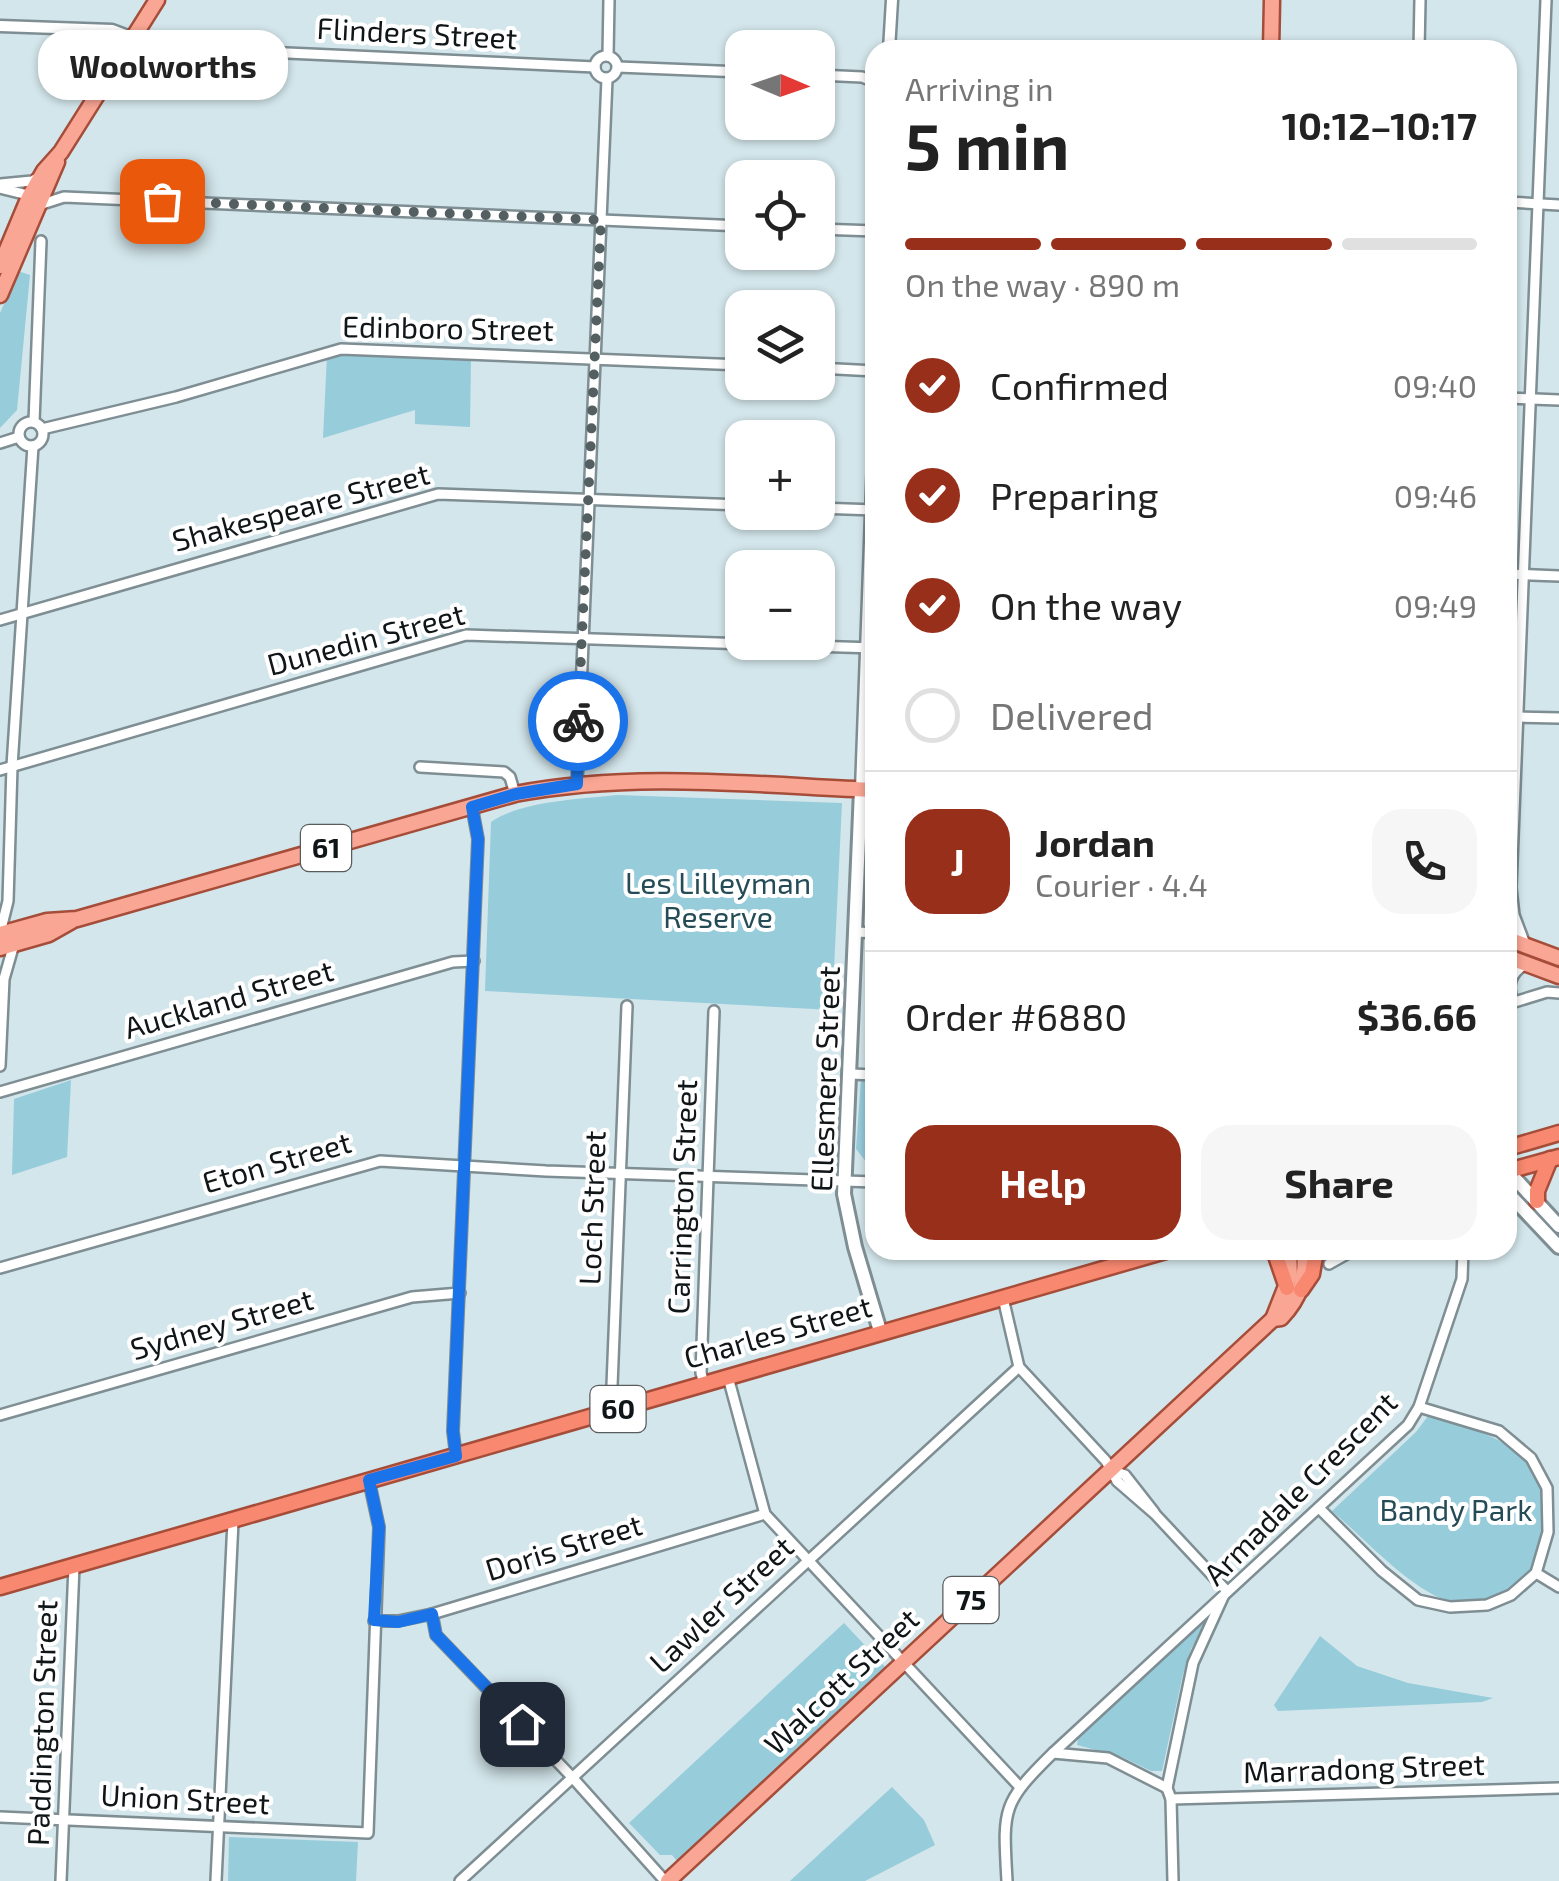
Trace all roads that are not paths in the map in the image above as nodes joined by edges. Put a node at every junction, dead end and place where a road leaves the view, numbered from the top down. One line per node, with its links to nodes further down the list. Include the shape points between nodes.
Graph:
1 (157, 0): 8 (main road)
2 (609, 0): 12 (street)
3 (892, 0): 9 (street)
4 (1272, 0): 10 (main road)
5 (1420, 0): 11 (street)
6 (1546, 0): 24 (street)
7 (0, 26): 8 (street, Flinders Street, via 112,30)
8 (133, 38): 13 (street, Flinders Street, via 168,48); 19 (main road)
9 (890, 40)
10 (1271, 40)
11 (1420, 40)
12 (608, 56): 13 (street); 14 (street)
13 (595, 67): 18 (street)
14 (618, 67): 15 (street); 18 (street)
15 (725, 71)
16 (835, 75): 17 (street)
17 (865, 76)
18 (607, 79): 26 (street)
19 (44, 182): 20 (street); 21 (street); 22 (main road)
20 (0, 186): 22 (street)
21 (64, 197): 22 (street); 26 (street)
22 (34, 201): 31 (main road); 32 (main road)
23 (1517, 202): 24 (street)
24 (1538, 203): 25 (street); 38 (street)
25 (1559, 205)
26 (601, 220): 27 (street); 33 (street)
27 (725, 225)
28 (835, 229): 29 (street)
29 (865, 230)
30 (41, 241): 40 (street)
31 (0, 266)
32 (0, 295)
33 (594, 358): 34 (street, Edinboro Street); 40 (street, Edinboro Street, via 341,348 176,397); 44 (street)
34 (725, 364)
35 (835, 369): 36 (street)
36 (865, 370)
37 (1517, 398): 38 (street)
38 (1531, 399): 39 (street); 49 (street)
39 (1559, 400)
40 (38, 425): 41 (street, via 21,426); 43 (street, via 42,438)
41 (19, 437): 42 (street); 43 (street)
42 (0, 443)
43 (33, 446): 51 (street)
44 (588, 498): 45 (street, Shakespeare Street); 51 (street, Shakespeare Street, via 438,494); 53 (street)
45 (725, 503)
46 (835, 509): 47 (street)
47 (865, 510)
48 (1517, 574): 49 (street)
49 (1523, 574): 50 (street); 55 (street)
50 (1559, 576)
51 (22, 613): 52 (street, Shakespeare Street); 58 (street)
52 (0, 620)
53 (581, 637): 54 (street, Dunedin Street); 58 (street, Dunedin Street, via 466,635); 61 (street)
54 (865, 648)
55 (1518, 717): 56 (street); 57 (street)
56 (1559, 718)
57 (1517, 741)
58 (12, 766): 60 (street, Dunedin Street); 66 (street)
59 (420, 767): 63 (street, via 504,772)
60 (0, 770)
61 (577, 784): 62 (main road, 61); 63 (main road, 61)
62 (865, 790)
63 (516, 794): 64 (main road, 61)
64 (472, 807): 71 (main road, 61, via 47,921); 77 (street, via 478,839)
65 (865, 829): 68 (main road, Ellesmere Street)
66 (8, 901): 70 (street); 71 (street)
67 (1517, 923): 73 (street)
68 (857, 932): 69 (street); 87 (main road, Ellesmere Street)
69 (865, 932)
70 (0, 934): 71 (main road, 61)
71 (10, 940): 80 (street)
72 (1517, 942): 73 (main road)
73 (1526, 946): 75 (main road)
74 (1517, 953): 78 (street)
75 (1559, 958)
76 (1517, 960): 78 (main road)
77 (474, 961): 89 (street, Auckland Street); 93 (street)
78 (1530, 965): 79 (street); 81 (main road)
79 (1517, 970)
80 (2, 974): 86 (street)
81 (1559, 976)
82 (1559, 992): 83 (street)
83 (1517, 1001)
84 (627, 1006): 95 (street, Loch Street)
85 (714, 1012): 96 (street, Carrington Street)
86 (0, 1066)
87 (851, 1074): 88 (street); 97 (main road, Ellesmere Street)
88 (865, 1075)
89 (0, 1092)
90 (1559, 1133): 91 (highway)
91 (1517, 1145)
92 (1555, 1158): 94 (highway); 100 (highway)
93 (465, 1165): 95 (street, Eton Street); 112 (street, Eton Street, via 380,1161 351,1167); 114 (street)
94 (1517, 1169)
95 (620, 1171): 96 (street, Eton Street); 121 (street, Loch Street)
96 (710, 1176): 97 (street, Eton Street); 119 (street, Carrington Street)
97 (845, 1180): 99 (street, Eton Street); 116 (main road, Ellesmere Street, via 845,1204)
98 (1517, 1180): 100 (main road)
99 (865, 1181)
100 (1537, 1201): 102 (main road)
101 (1517, 1202): 103 (main road)
102 (1559, 1226)
103 (1559, 1247)
104 (1134, 1260): 115 (highway, Charles Street / 60)
105 (1279, 1260): 113 (highway)
106 (1289, 1260): 113 (main road)
107 (1305, 1260): 113 (main road)
108 (1314, 1260): 113 (highway, via 1312,1274)
109 (1336, 1260): 111 (street)
110 (1463, 1260): 120 (street, Armadale Crescent)
111 (1329, 1264)
112 (0, 1268)
113 (1294, 1289): 124 (main road, Walcott Street / 75, via 1281,1318)
114 (460, 1293): 122 (street, Sydney Street, via 412,1297); 123 (street)
115 (1003, 1298): 116 (highway, Charles Street / 60); 117 (street)
116 (880, 1331): 118 (highway, Charles Street / 60)
117 (1019, 1367): 124 (street); 129 (street, Lawler Street)
118 (728, 1376): 119 (highway, Charles Street / 60); 127 (street)
119 (704, 1384): 121 (highway, Charles Street / 60)
120 (1418, 1408): 126 (street, Armadale Crescent); 131 (street, via 1499,1431 1531,1458 1547,1488 1548,1532)
121 (610, 1411): 123 (highway, Charles Street / 60)
122 (0, 1415)
123 (456, 1456): 125 (highway, Charles Street / 60)
124 (1111, 1470): 134 (street, via 1125,1475); 137 (main road, Walcott Street / 75)
125 (369, 1480): 128 (highway, Charles Street / 60); 136 (street, via 379,1527)
126 (1319, 1508): 131 (street, via 1418,1600 1488,1605 1512,1595); 134 (street, Armadale Crescent)
127 (765, 1514): 129 (street); 135 (street, Doris Street)
128 (232, 1520): 130 (highway, Charles Street / 60); 146 (street)
129 (808, 1560): 137 (street); 139 (street, Lawler Street)
130 (74, 1566): 133 (highway, Charles Street / 60); 145 (street, Paddington Street)
131 (1536, 1572): 132 (street)
132 (1559, 1587)
133 (0, 1588)
134 (1226, 1590): 138 (street); 141 (street, Armadale Crescent, via 1193,1663)
135 (432, 1614): 136 (street, Doris Street); 139 (street, via 436,1635)
136 (374, 1620): 146 (street, Union Street, via 368,1833)
137 (903, 1664): 140 (street); 150 (main road, Walcott Street / 75)
138 (1054, 1753): 140 (street); 141 (street, via 1108,1758)
139 (572, 1776): 149 (street, Lawler Street); 150 (street)
140 (1019, 1786): 151 (street, via 1004,1819)
141 (1167, 1788): 143 (street, Armadale Crescent)
142 (1559, 1788): 143 (street, Marradong Street)
143 (1170, 1800): 152 (street, Armadale Crescent)
144 (0, 1816): 145 (street, Union Street)
145 (64, 1820): 146 (street, Union Street); 147 (street, Paddington Street)
146 (218, 1826): 148 (street)
147 (61, 1881)
148 (216, 1881)
149 (460, 1881)
150 (667, 1881)
151 (1007, 1881)
152 (1174, 1881)

